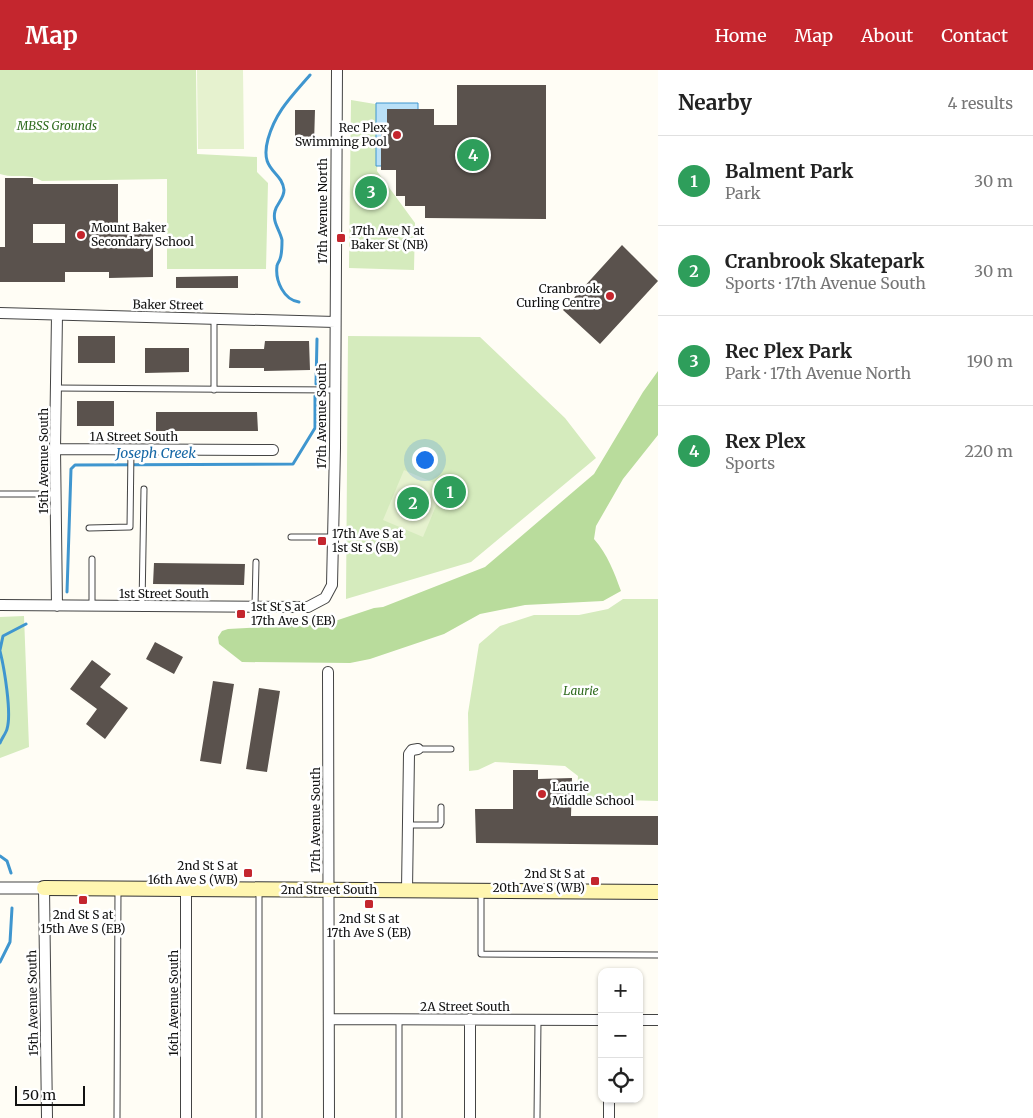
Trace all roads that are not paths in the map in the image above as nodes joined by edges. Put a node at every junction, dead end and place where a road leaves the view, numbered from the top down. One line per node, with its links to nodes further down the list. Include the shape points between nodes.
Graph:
1 (337, 70): 5 (street, 17th Avenue North)
2 (0, 313): 3 (street, Baker Street)
3 (57, 315): 4 (street, Baker Street); 6 (street, 15th Avenue South)
4 (214, 319): 5 (street, Baker Street); 7 (lane)
5 (335, 322): 8 (street, 17th Avenue South)
6 (56, 388): 7 (lane); 9 (street, 15th Avenue South)
7 (214, 390): 8 (lane)
8 (335, 390): 17 (street, 17th Avenue South)
9 (55, 449): 10 (street, 1A Street South); 14 (street, 15th Avenue South)
10 (131, 449): 11 (street, 1A Street South); 15 (lane, via 130,527)
11 (273, 450)
12 (144, 489): 24 (lane)
13 (0, 494): 14 (lane)
14 (56, 494): 22 (street, 15th Avenue South)
15 (89, 528)
16 (291, 537): 17 (lane)
17 (333, 537): 20 (street, 17th Avenue South, via 332,585)
18 (92, 559): 23 (lane)
19 (256, 562): 25 (lane)
20 (325, 598): 25 (street, 1st Street South, via 308,607)
21 (0, 605): 22 (street, 1st Street South)
22 (57, 606): 23 (street, 1st Street South)
23 (92, 606): 24 (street, 1st Street South)
24 (142, 606): 25 (street, 1st Street South)
25 (255, 607)
26 (328, 672): 36 (street, 17th Avenue South)
27 (418, 749): 28 (lane); 30 (street, via 409,754)
28 (451, 749)
29 (441, 807): 30 (lane, via 440,825)
30 (408, 825): 37 (street)
31 (0, 888): 32 (street, 2nd Street South)
32 (44, 888): 33 (main road, 2nd Street South); 49 (street, 15th Avenue South)
33 (118, 888): 34 (main road, 2nd Street South); 50 (lane)
34 (186, 889): 35 (main road, 2nd Street South); 51 (street, 16th Avenue South)
35 (259, 889): 36 (main road, 2nd Street South); 52 (lane)
36 (328, 890): 37 (main road, 2nd Street South); 41 (street, 17th Avenue South)
37 (407, 890): 38 (main road, 2nd Street South)
38 (481, 891): 39 (main road, 2nd Street South); 40 (lane, via 481,954)
39 (658, 892)
40 (658, 955)
41 (329, 1019): 42 (street, 2A Street South); 53 (street, 17th Avenue South)
42 (398, 1019): 43 (street, 2A Street South); 54 (lane)
43 (470, 1019): 44 (street, 2A Street South); 55 (street)
44 (538, 1020): 45 (street, 2A Street South); 56 (lane)
45 (598, 1020)
46 (643, 1020): 47 (street)
47 (658, 1020)
48 (609, 1103): 57 (street)
49 (47, 1118)
50 (117, 1118)
51 (186, 1118)
52 (259, 1118)
53 (329, 1118)
54 (399, 1118)
55 (470, 1118)
56 (538, 1118)
57 (609, 1118)

